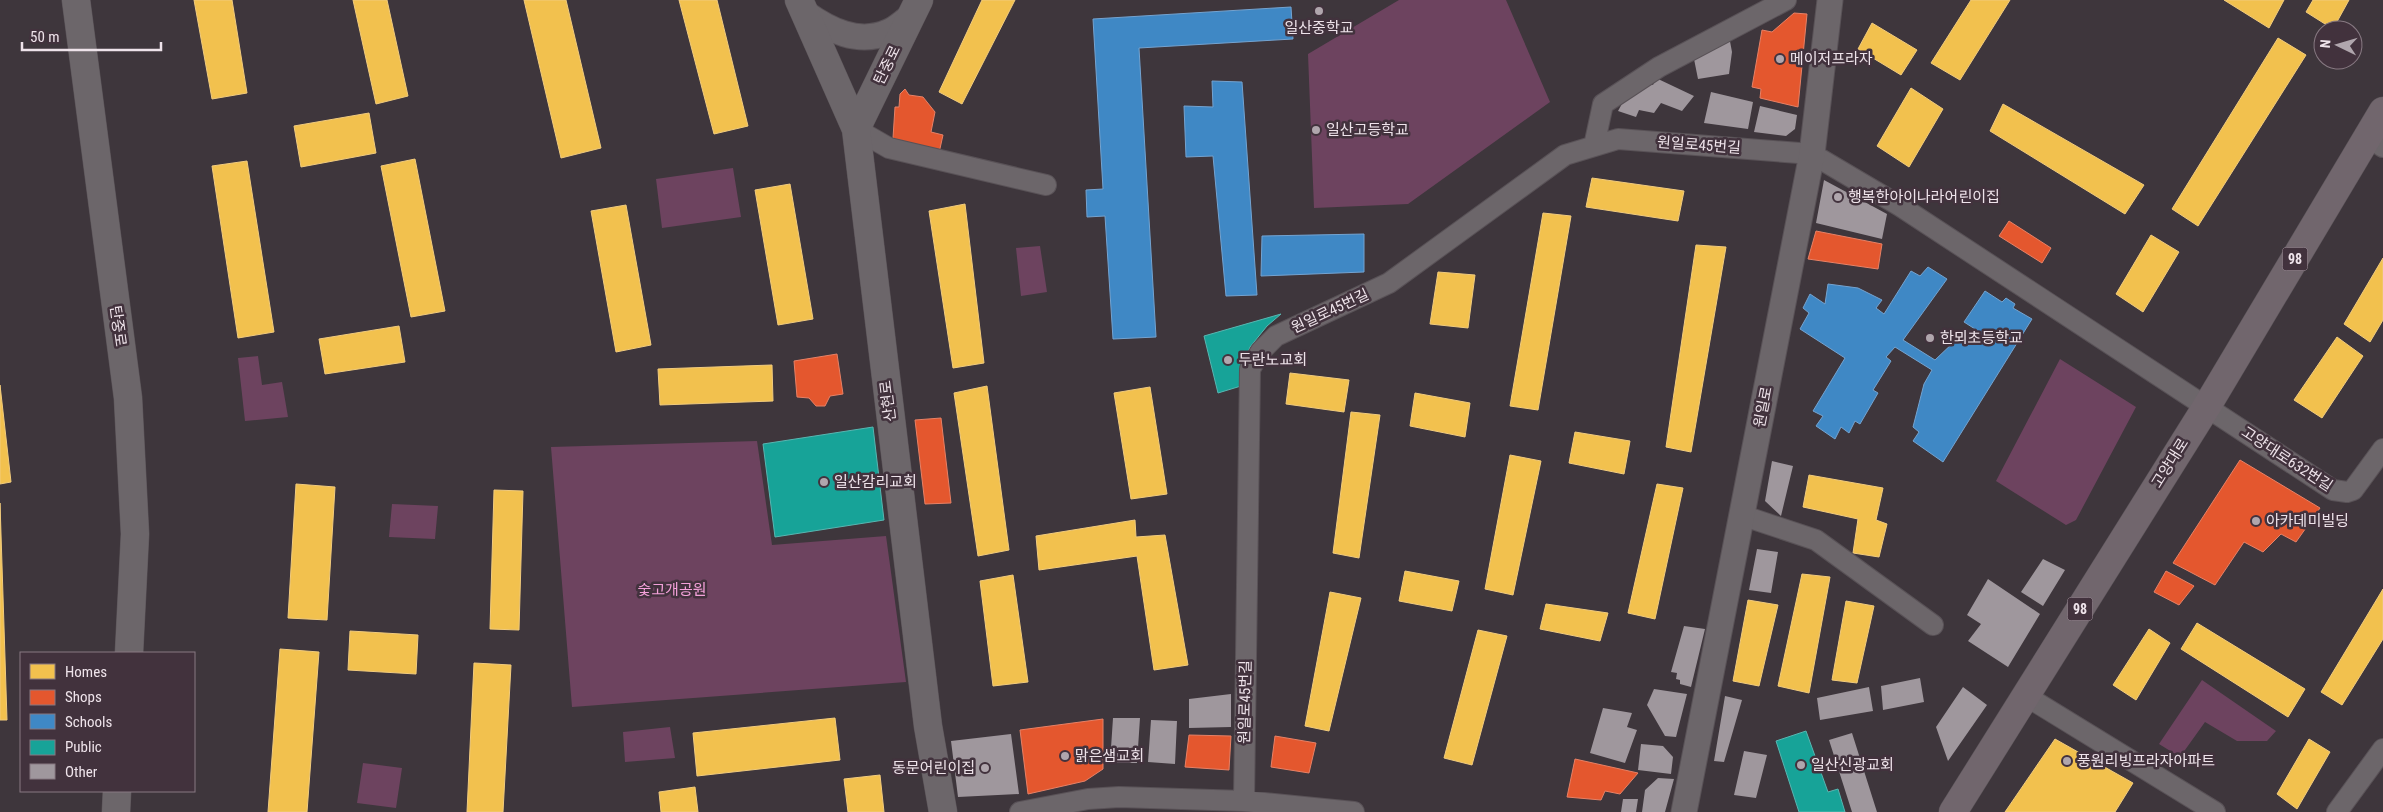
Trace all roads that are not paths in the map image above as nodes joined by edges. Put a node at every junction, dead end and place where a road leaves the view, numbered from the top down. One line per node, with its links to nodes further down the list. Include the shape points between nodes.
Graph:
1 (76, 0): 16 (main road, 탄중로, via 128,398 136,534)
2 (1786, 0): 9 (street, via 1659,67 1603,104)
3 (1830, 0): 10 (street, 원일로)
4 (802, 7): 5 (street, via 829,30 859,37 888,33); 7 (main road, 산현로)
5 (915, 8): 7 (main road, 탄중로)
6 (2383, 111): 12 (main road, 고양대로 / 98)
7 (856, 129): 11 (street, via 889,148); 22 (main road, 산현로, via 928,726)
8 (2382, 144): 12 (main road, 고양대로 / 98)
9 (1594, 146): 10 (street, 원일로45번길, via 1618,139); 20 (street, 원일로45번길, via 1565,155 1389,283 1276,336 1250,370)
10 (1812, 154): 12 (street, via 1900,206); 14 (street, 원일로)
11 (1046, 184)
12 (2211, 409): 13 (street, 고양대로632번길, via 2333,490 2353,490); 17 (main road, 고양대로 / 98)
13 (2383, 449)
14 (1741, 515): 15 (street, via 1816,540); 25 (street, 원일로)
15 (1933, 625)
16 (129, 652)
17 (2031, 699): 26 (main road, 고양대로 / 98); 27 (main road, 고양대로 / 98); 28 (street)
18 (2383, 749): 29 (street)
19 (117, 792): 21 (main road)
20 (1244, 801): 23 (street, via 1119,797 1088,799); 24 (street)
21 (116, 812)
22 (943, 812)
23 (1020, 812)
24 (1354, 812)
25 (1684, 812)
26 (1953, 812)
27 (1966, 812)
28 (2215, 812)
29 (2338, 812)

